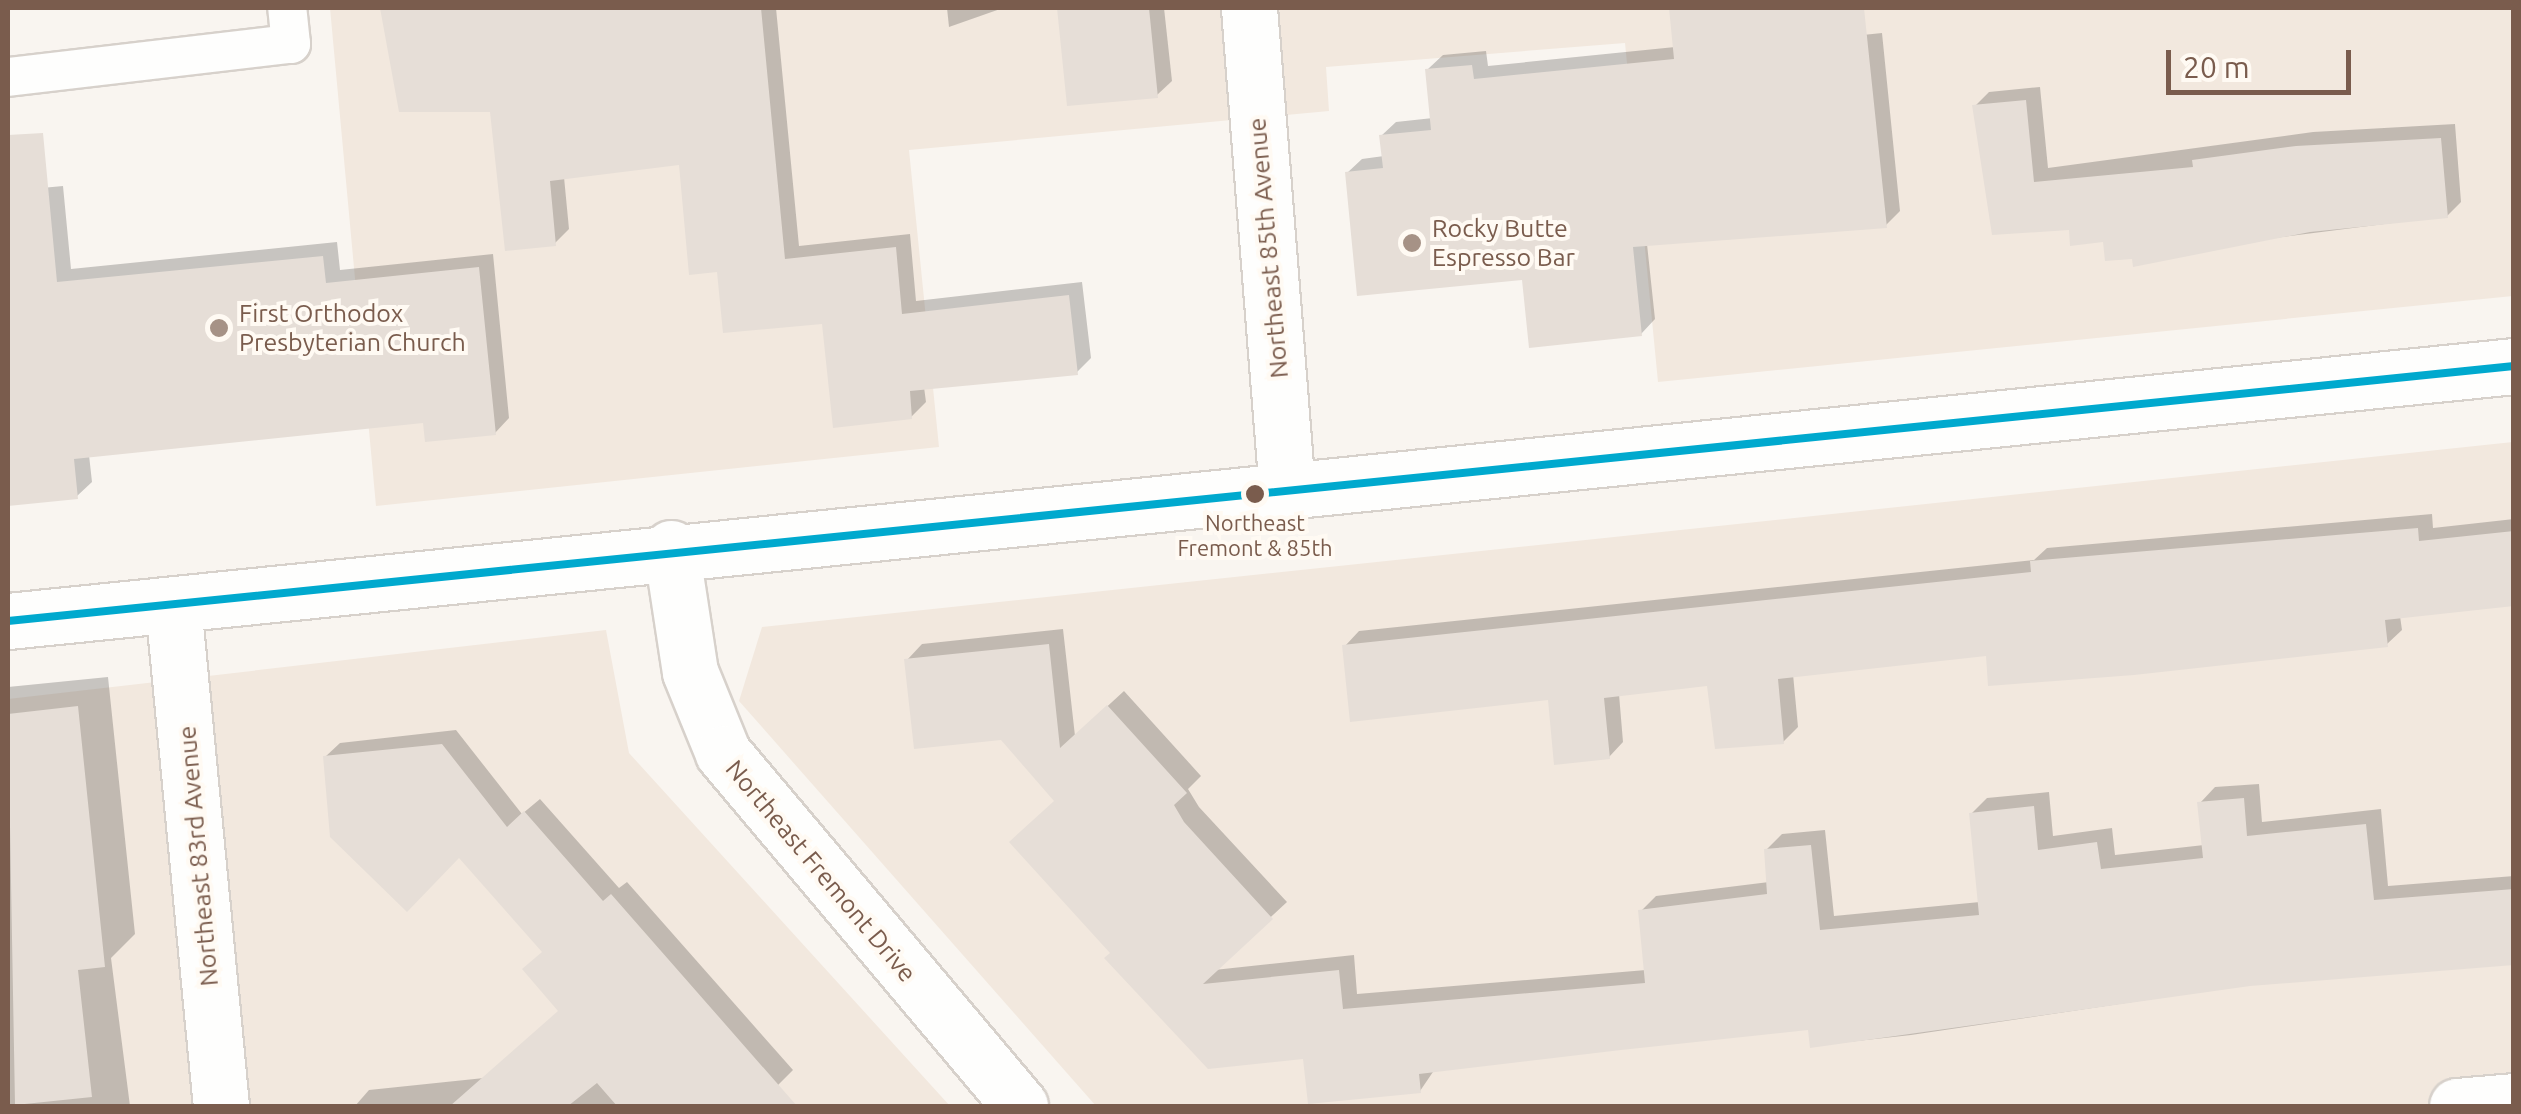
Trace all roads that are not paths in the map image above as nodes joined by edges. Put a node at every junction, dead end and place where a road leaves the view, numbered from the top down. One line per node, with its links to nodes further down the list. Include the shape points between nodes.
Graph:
1 (287, 8): 3 (lane, via 291,44)
2 (1248, 8): 5 (street, Northeast 85th Avenue)
3 (8, 77)
4 (2514, 366): 5 (street)
5 (1288, 489): 6 (street)
6 (671, 548): 7 (street); 11 (street, Northeast Fremont Drive, via 690,672 723,753)
7 (173, 606): 8 (street); 10 (street, Northeast 83rd Avenue)
8 (8, 622)
9 (2514, 1101): 12 (street)
10 (221, 1106)
11 (1020, 1106)
12 (2457, 1106)

